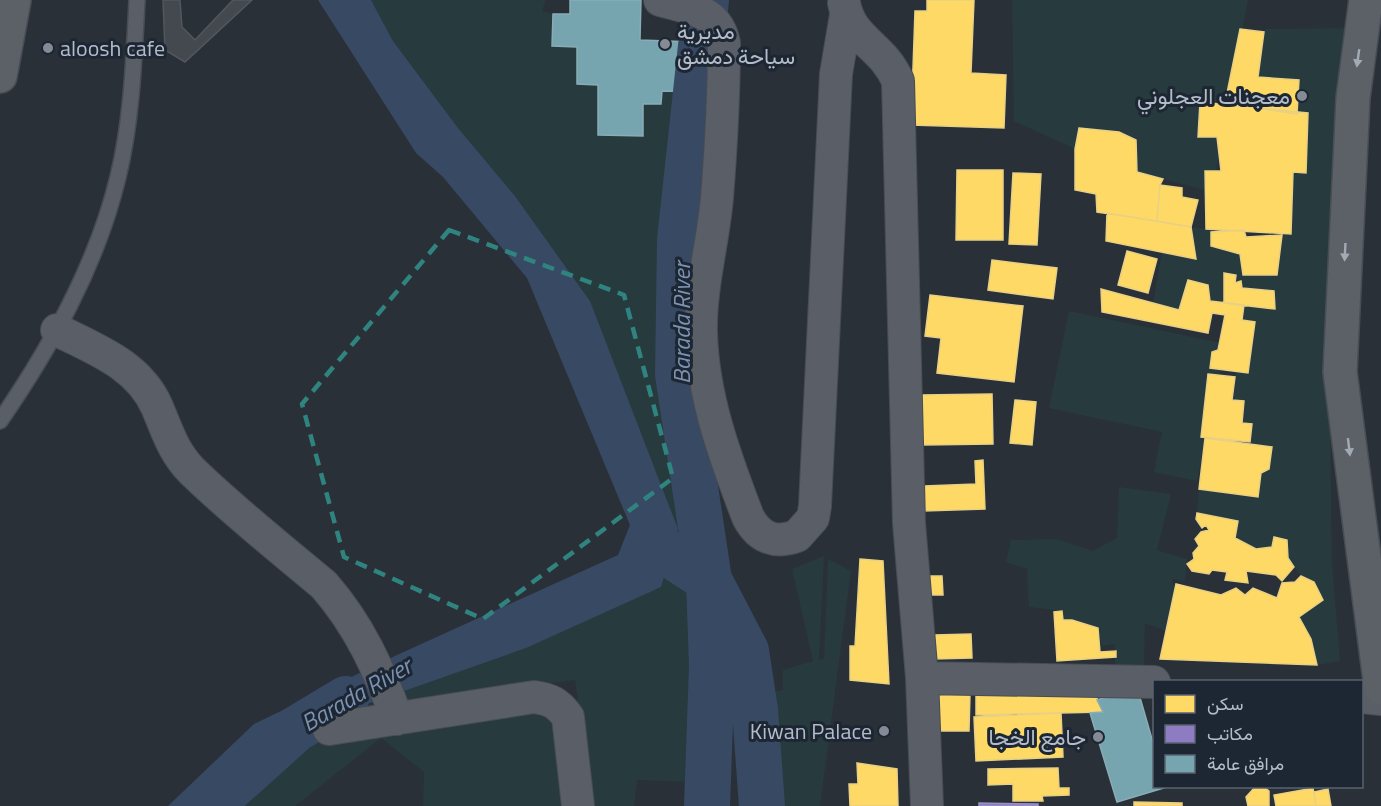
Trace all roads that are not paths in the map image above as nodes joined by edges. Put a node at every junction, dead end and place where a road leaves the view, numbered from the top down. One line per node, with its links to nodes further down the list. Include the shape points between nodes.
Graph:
1 (14, 0): 6 (main road)
2 (137, 0): 7 (lane, via 129,112 118,177 94,251)
3 (660, 0): 5 (street, via 702,14 721,30 724,57 717,199 703,289 701,333 705,376 714,419 748,517 762,536 774,540 797,536 813,518 815,506 836,74)
4 (1366, 0): 11 (main road, one-way to 11, via 1353,98 1340,372)
5 (845, 8): 9 (street, via 858,34 890,64 898,81 909,523)
6 (0, 76)
7 (57, 330): 8 (lane); 14 (street, via 117,360 136,376 157,407 172,446 191,471 324,585 368,648)
8 (0, 422)
9 (922, 678): 10 (street); 17 (street)
10 (1153, 682)
11 (1381, 688)
12 (1363, 697): 13 (street)
13 (1381, 699)
14 (398, 718): 15 (street); 16 (street, via 548,699 568,717)
15 (329, 729)
16 (578, 806)
17 (927, 806)

